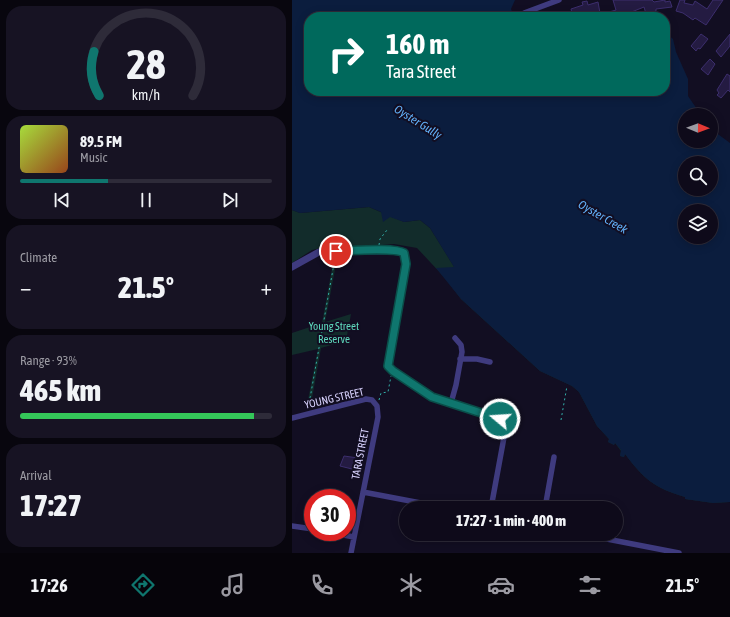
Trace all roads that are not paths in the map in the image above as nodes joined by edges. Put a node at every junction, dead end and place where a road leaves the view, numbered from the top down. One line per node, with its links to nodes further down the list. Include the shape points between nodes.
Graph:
1 (559, 0): 2 (street)
2 (524, 12)
3 (406, 260): 4 (street, via 404,253 399,251 327,251 319,252); 8 (street, via 388,366 432,397)
4 (292, 267)
5 (455, 338): 6 (street, via 462,347)
6 (460, 359): 7 (street); 8 (street)
7 (490, 362)
8 (450, 403): 14 (street, via 507,422)
9 (377, 406): 10 (street, YOUNG STREET, via 372,400 366,399); 12 (street, TARA STREET, via 378,417)
10 (292, 418)
11 (554, 457): 15 (street)
12 (363, 492): 13 (street); 17 (street, TARA STREET)
13 (410, 501)
14 (492, 501)
15 (546, 501)
16 (292, 526): 18 (street)
17 (356, 527)
18 (304, 528)
19 (353, 541): 21 (street, TARA STREET)
20 (617, 541): 22 (street)
21 (351, 553)
22 (679, 553)

